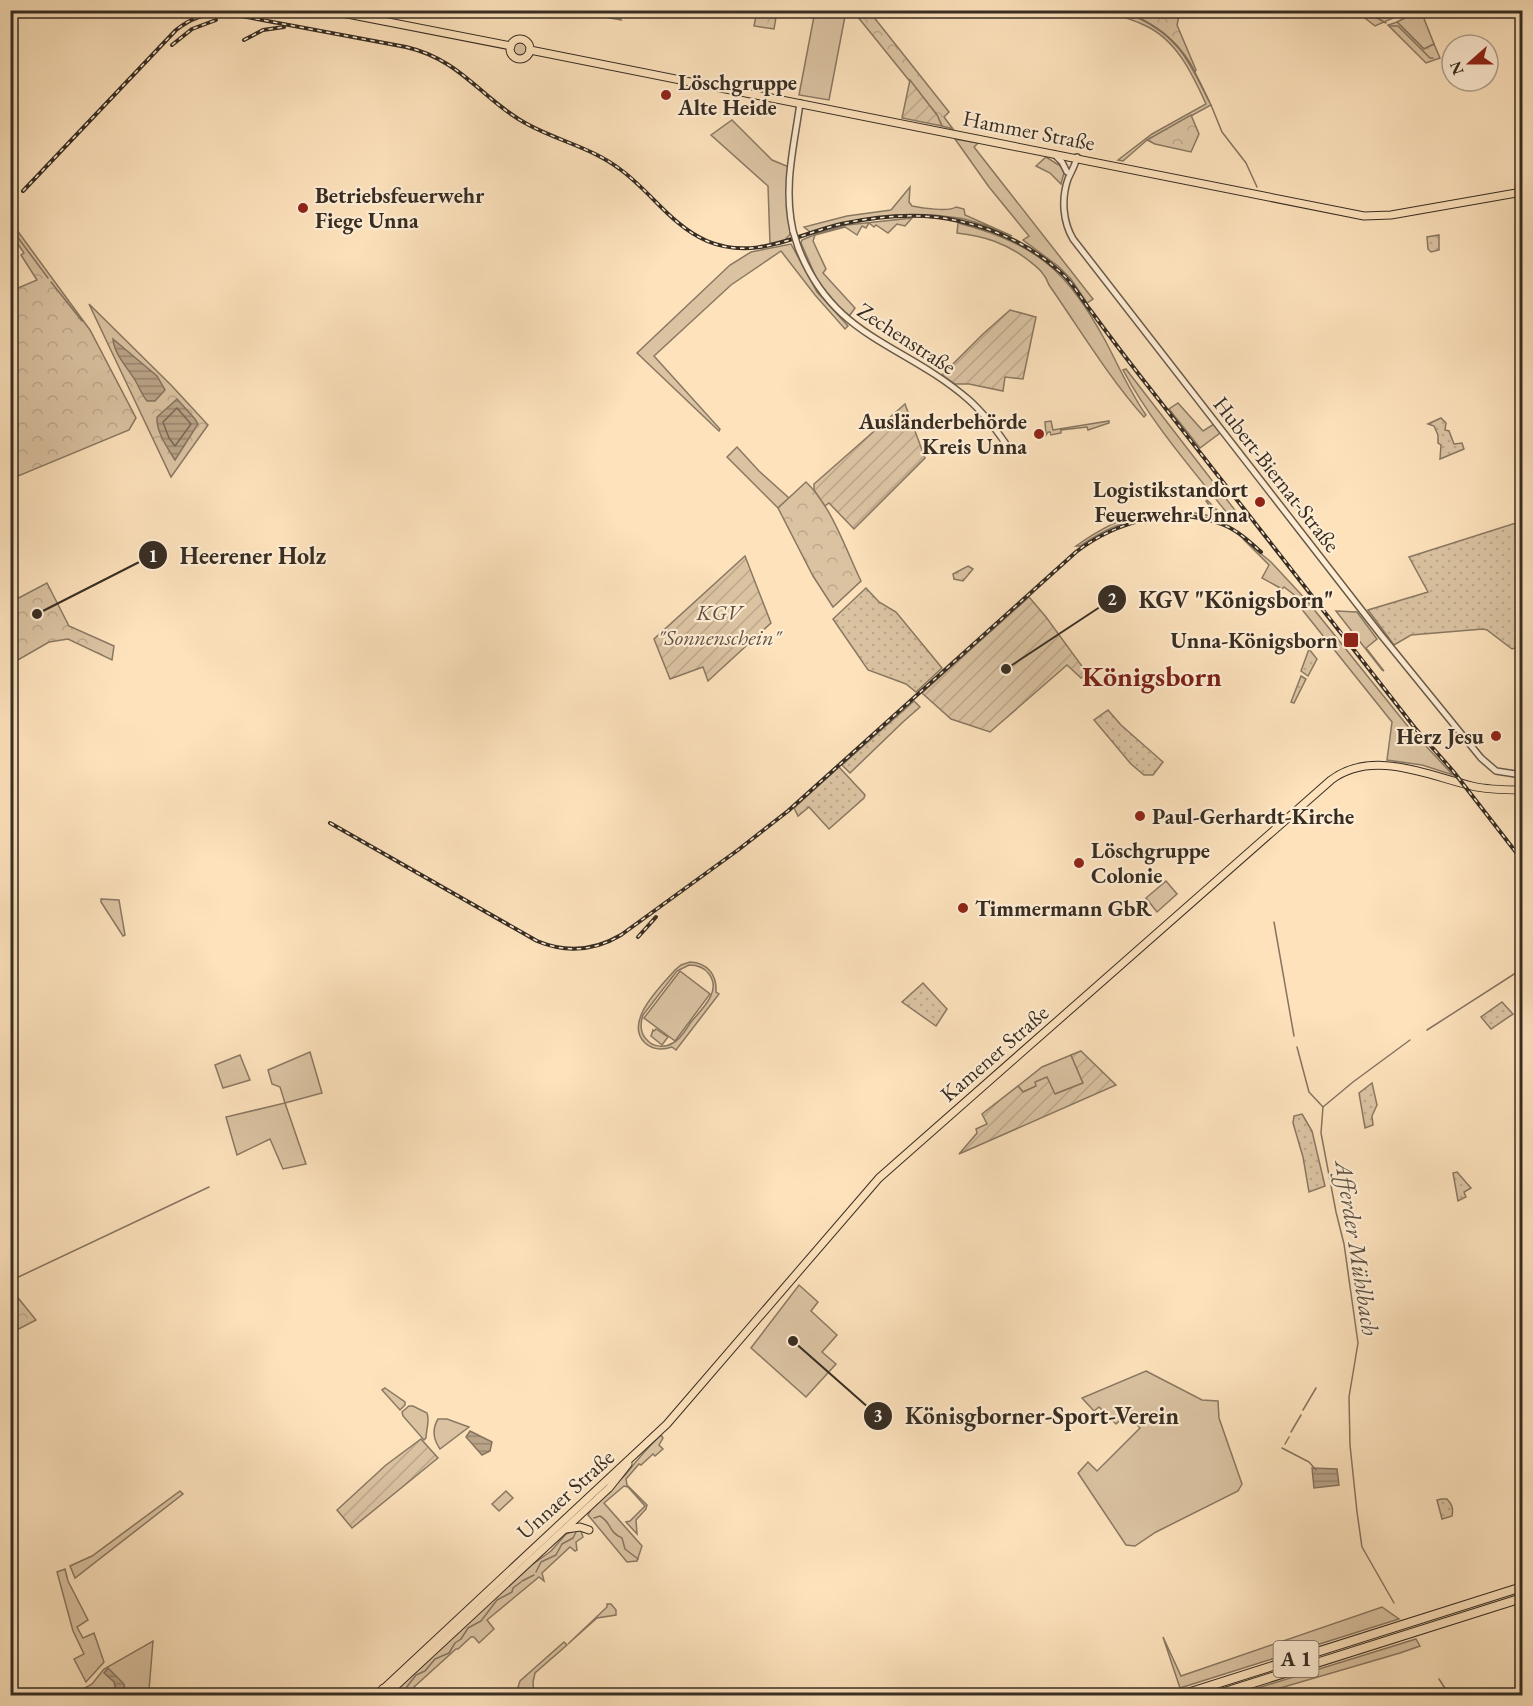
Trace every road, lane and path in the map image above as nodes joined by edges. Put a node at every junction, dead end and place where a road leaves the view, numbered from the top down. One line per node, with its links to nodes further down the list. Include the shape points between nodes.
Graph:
1 (327, 10): 2 (main road)
2 (511, 46): 3 (main road, via 517,39 524,39); 3 (main road, via 511,52 518,58 526,57)
3 (530, 50): 4 (main road, Hammer Straße)
4 (800, 103): 5 (main road, Hammer Straße); 9 (street, Zechenstraße, bridge, via 788,181 789,207 798,247 816,284 842,315 872,338 960,393 986,418)
5 (1051, 153): 6 (main road, Hammer Straße); 7 (street, via 1062,162)
6 (1073, 157): 7 (street, Hubert-Biernat-Straße); 8 (main road, Hammer Straße, via 1370,216)
7 (1068, 175): 10 (street, Hubert-Biernat-Straße, via 1064,215 1073,240 1487,765 1500,772)
8 (1522, 192)
9 (1010, 450)
10 (1522, 775)
11 (1522, 790): 12 (main road, Kamener Straße, via 1475,787 1409,768 1374,766 1349,769 1330,780 879,1178 683,1406)
12 (633, 1457): 13 (main road, Unnaer Straße, via 609,1488)
13 (578, 1512): 14 (main road, Unnaer Straße); 18 (main road, Unnaer Straße)
14 (564, 1529): 15 (main road); 18 (main road, Unnaer Straße)
15 (590, 1530)
16 (1522, 1587): 19 (highway, A 1)
17 (1522, 1598): 20 (highway, A 1)
18 (382, 1694)
19 (1178, 1695)
20 (1212, 1695)

